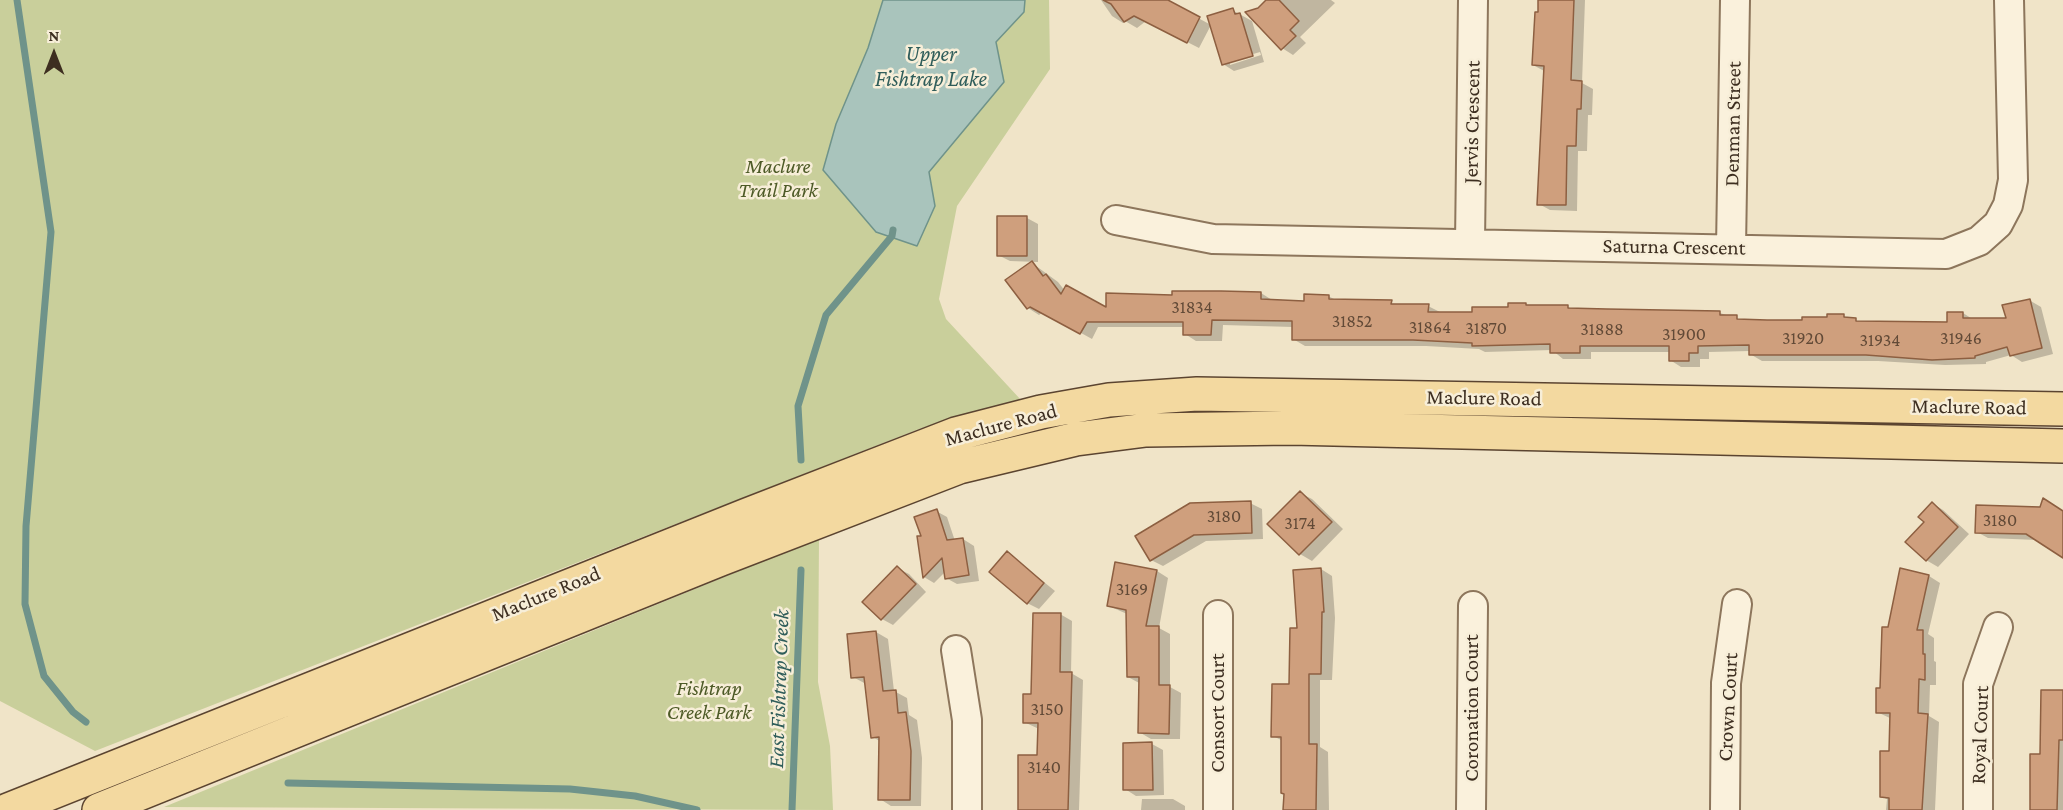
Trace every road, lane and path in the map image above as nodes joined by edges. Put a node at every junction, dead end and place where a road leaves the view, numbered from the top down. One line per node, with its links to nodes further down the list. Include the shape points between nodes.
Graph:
1 (1473, 0): 5 (street, Jervis Crescent)
2 (1735, 0): 6 (street, Denman Street)
3 (2009, 0): 6 (street, Saturna Crescent, via 2013,180 2008,205 1998,224 1979,241 1946,254)
4 (1116, 220): 5 (street, Saturna Crescent, via 1213,239)
5 (1470, 243): 6 (street, Saturna Crescent)
6 (1731, 249)
7 (2063, 409): 14 (main road, Maclure Road, via 1197,394 1108,400 1041,412 956,434)
8 (2063, 446): 15 (main road, Maclure Road, via 1291,428 1146,430 1076,439 959,467)
9 (1737, 604): 19 (street, Crown Court, via 1726,683)
10 (1473, 606): 18 (street, Coronation Court)
11 (1218, 615): 17 (street, Consort Court)
12 (1998, 627): 20 (street, Royal Court, via 1978,684)
13 (957, 650): 16 (street, via 967,720)
14 (8, 810)
15 (99, 810)
16 (967, 810)
17 (1218, 810)
18 (1471, 810)
19 (1725, 810)
20 (1978, 810)

